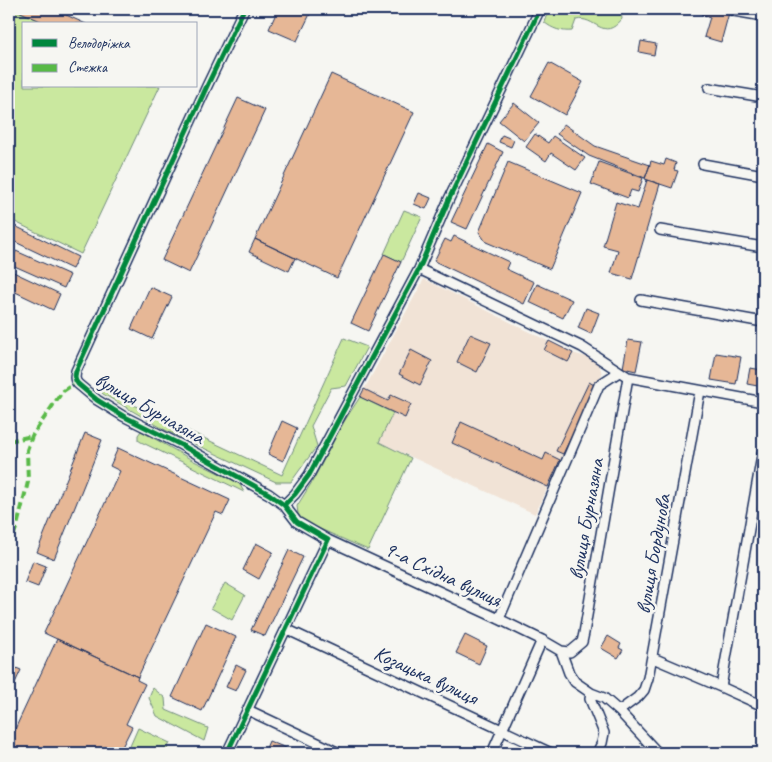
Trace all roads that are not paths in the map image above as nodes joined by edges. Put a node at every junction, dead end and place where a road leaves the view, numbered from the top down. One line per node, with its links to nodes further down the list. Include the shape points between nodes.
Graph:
1 (244, 9): 19 (street, вулиця Бурназяна, via 75,378 97,400 123,416 244,480)
2 (540, 9): 11 (street)
3 (734, 11): 4 (street)
4 (763, 16)
5 (709, 88): 6 (street)
6 (763, 97)
7 (703, 164): 8 (street)
8 (763, 175)
9 (660, 230): 10 (street)
10 (763, 247)
11 (419, 269): 14 (street, via 582,347); 19 (street, via 309,475)
12 (641, 300): 13 (street)
13 (763, 322)
14 (619, 372): 15 (street); 21 (street, вулиця Бурназяна, via 599,385)
15 (628, 377): 16 (street); 24 (street, вулиця Бурназяна, via 582,642 570,652)
16 (700, 391): 17 (street); 25 (street, вулиця Бордунова)
17 (763, 402)
18 (763, 450): 26 (street)
19 (284, 505): 20 (street, вулиця Бурназяна, via 296,522)
20 (328, 540): 21 (street, 9-а Східна вулиця); 22 (street)
21 (499, 619): 23 (street, 9-а Східна вулиця)
22 (286, 629): 29 (street); 31 (street, Козацька вулиця)
23 (542, 640): 24 (street, 9-а Східна вулиця); 31 (street)
24 (561, 651): 27 (street, via 575,682)
25 (653, 658): 26 (street); 30 (street, вулиця Бордунова, via 644,690)
26 (722, 687): 28 (street)
27 (592, 693): 30 (street, via 604,698); 36 (street, via 590,699 604,733)
28 (763, 706)
29 (248, 710): 32 (street); 33 (street)
30 (618, 711): 37 (street)
31 (502, 731): 34 (street); 35 (street, Козацька вулиця)
32 (227, 753)
33 (339, 753)
34 (492, 753)
35 (551, 753)
36 (597, 753)
37 (658, 753)

